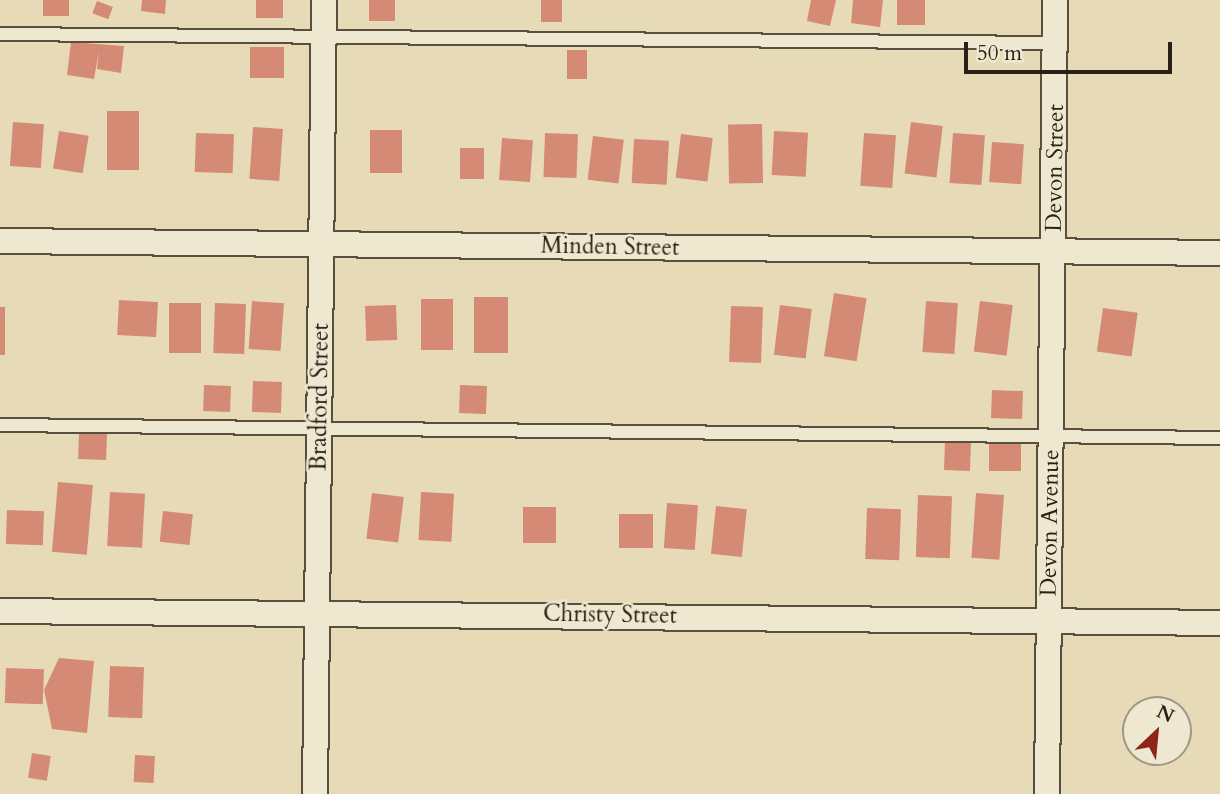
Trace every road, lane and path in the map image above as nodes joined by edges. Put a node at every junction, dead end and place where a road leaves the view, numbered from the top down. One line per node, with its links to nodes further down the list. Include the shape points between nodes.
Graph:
1 (324, 0): 4 (street, Bradford Street)
2 (1055, 0): 5 (street, Devon Street)
3 (0, 34): 4 (lane)
4 (323, 37): 5 (lane); 7 (street, Bradford Street)
5 (1056, 43): 8 (street, Devon Street)
6 (0, 241): 7 (street, Minden Street)
7 (321, 244): 8 (street, Minden Street); 11 (street, Bradford Street)
8 (1054, 251): 9 (street, Minden Street); 12 (street, Devon Avenue)
9 (1220, 253)
10 (0, 425): 11 (lane)
11 (319, 429): 12 (lane); 15 (street, Bradford Street)
12 (1052, 433): 13 (lane); 16 (street, Devon Avenue)
13 (1220, 438)
14 (0, 611): 15 (street, Christy Street)
15 (317, 612): 16 (street, Christy Street); 18 (street, Bradford Street)
16 (1049, 620): 17 (street, Christy Street); 19 (street, Devon Avenue)
17 (1220, 623)
18 (315, 794)
19 (1047, 794)

